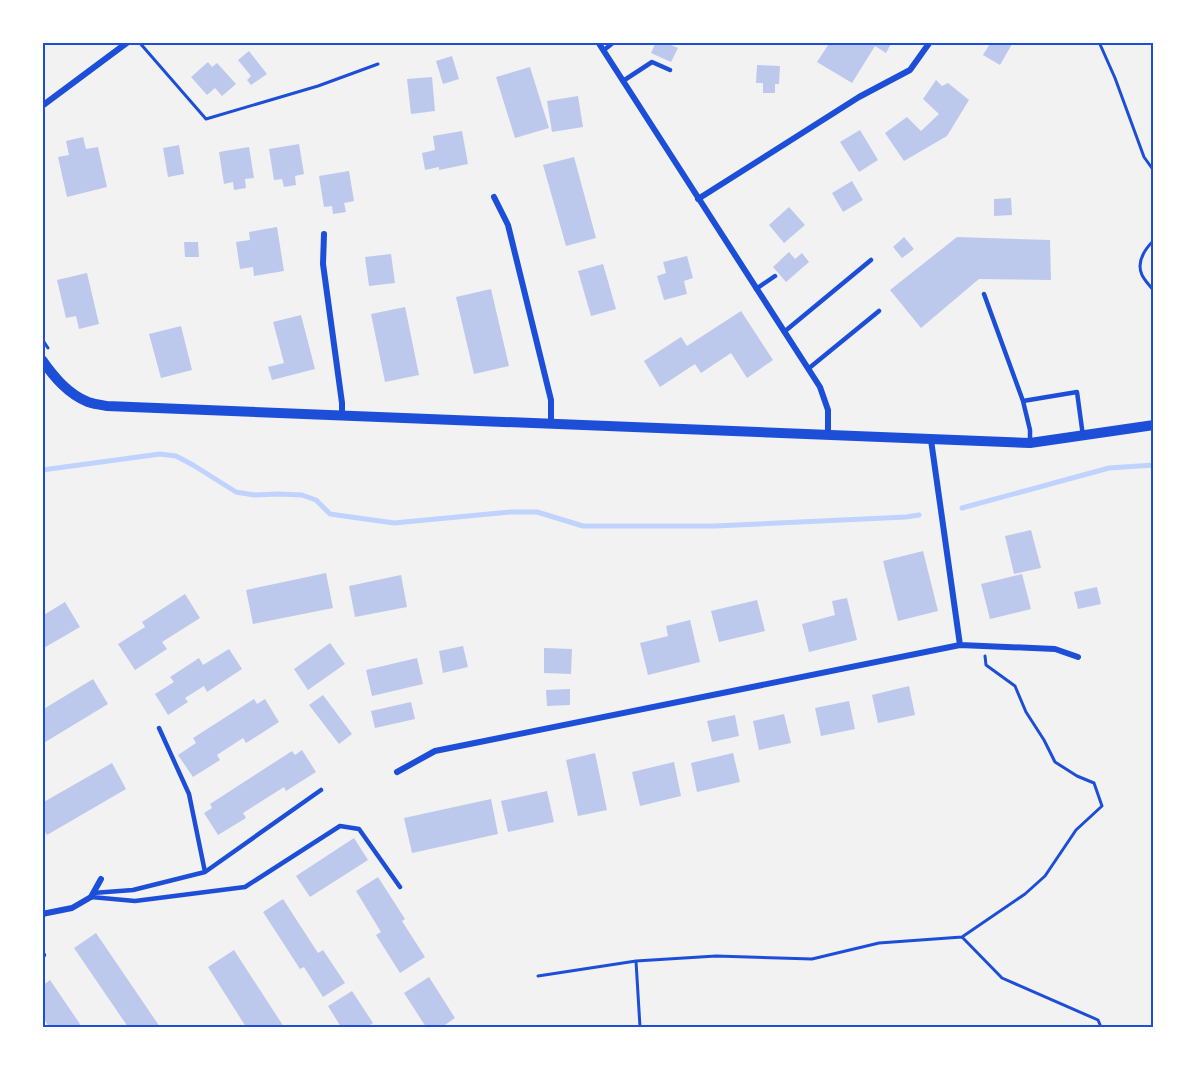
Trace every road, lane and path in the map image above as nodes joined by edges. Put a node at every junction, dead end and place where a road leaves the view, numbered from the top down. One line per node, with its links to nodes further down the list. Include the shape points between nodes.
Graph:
1 (128, 42): 11 (street)
2 (140, 42): 8 (path, via 207,119)
3 (598, 42): 7 (street)
4 (614, 42): 7 (lane)
5 (930, 42): 14 (street, via 910,70 859,97)
6 (1099, 42): 12 (path, via 1144,157)
7 (604, 50): 10 (street)
8 (378, 64)
9 (670, 70): 10 (lane, via 652,62)
10 (623, 81): 14 (street)
11 (42, 106)
12 (1154, 171)
13 (494, 197): 28 (street, via 508,225 551,400)
14 (698, 199): 19 (street)
15 (324, 234): 27 (street, via 323,264)
16 (1154, 240): 20 (path, via 1141,260 1142,274)
17 (872, 261): 23 (lane)
18 (775, 276): 19 (lane)
19 (756, 289): 23 (street)
20 (1154, 291)
21 (984, 294): 26 (lane)
22 (879, 311): 25 (lane)
23 (784, 332): 25 (street)
24 (42, 360): 27 (street, via 70,392 89,403)
25 (808, 369): 30 (street, via 828,410)
26 (1023, 401): 31 (lane, via 1077,392); 33 (lane)
27 (342, 415): 28 (street)
28 (550, 424): 30 (street)
29 (1154, 425): 31 (street)
30 (828, 436): 32 (street)
31 (1083, 436): 33 (street)
32 (931, 440): 33 (street); 34 (street)
33 (1030, 443)
34 (960, 645): 35 (street); 38 (street, via 435,751)
35 (983, 646): 36 (street, via 1055,650); 45 (path, via 986,665 1015,686 1054,762 1094,783 1102,806 1076,830 1045,876)
36 (1078, 657)
37 (159, 728): 40 (lane, via 189,794)
38 (397, 771)
39 (321, 790): 40 (lane)
40 (205, 872): 43 (lane, via 133,890)
41 (101, 879): 43 (street)
42 (400, 887): 43 (lane, via 359,829 340,826 245,887 135,901)
43 (92, 895): 44 (street, via 72,908)
44 (42, 914)
45 (962, 937): 46 (path, via 879,943 812,959 716,956); 49 (path, via 1002,978 1098,1020)
46 (636, 961): 47 (path); 48 (path)
47 (538, 976)
48 (640, 1027)
49 (1101, 1027)

